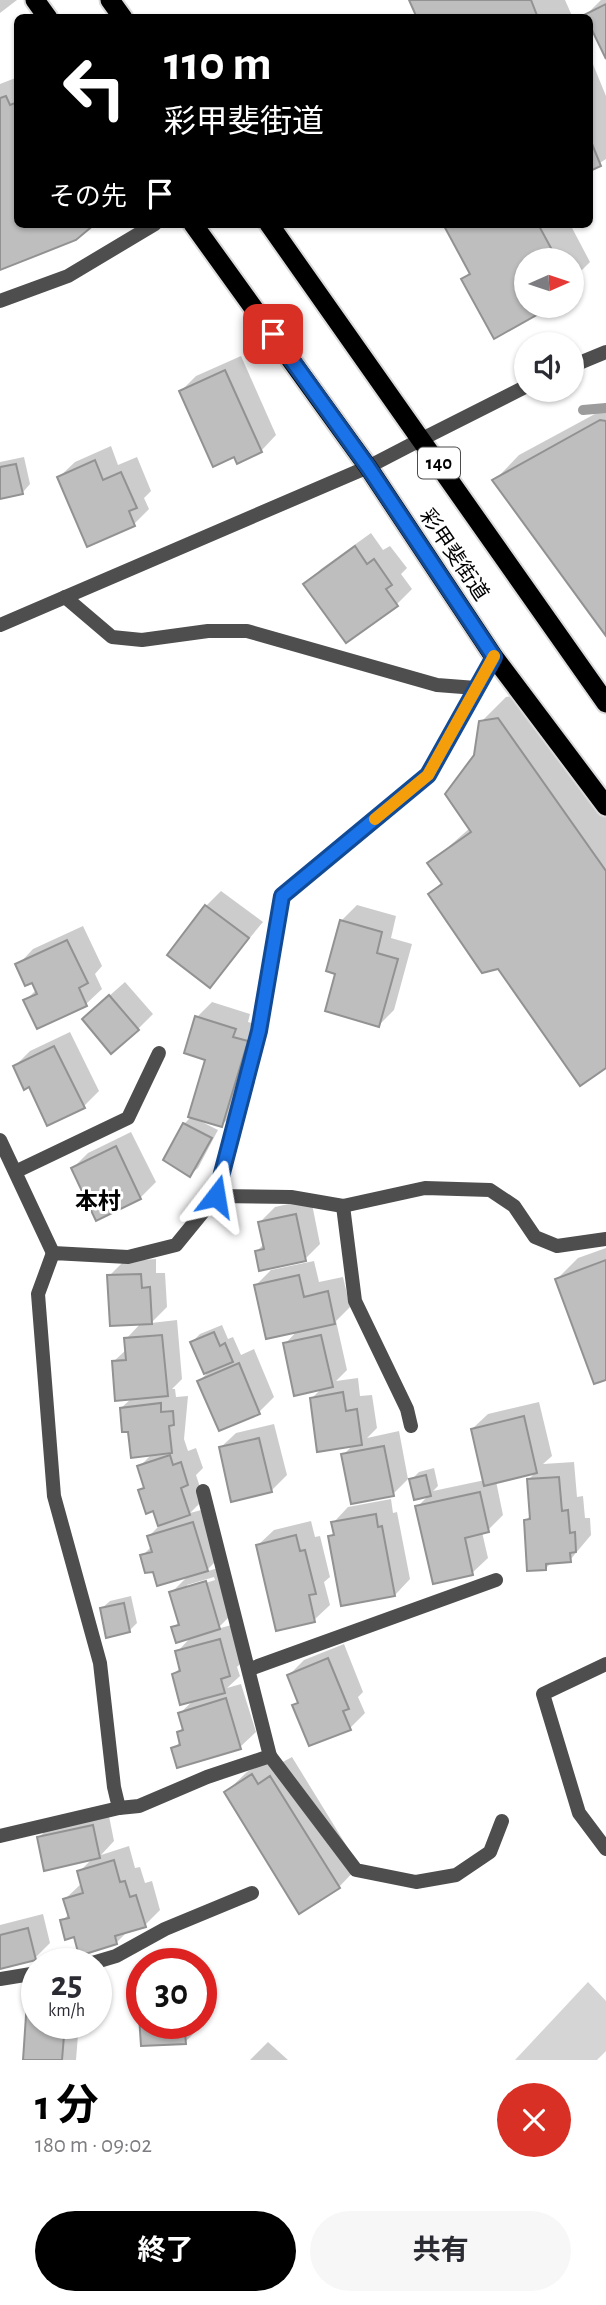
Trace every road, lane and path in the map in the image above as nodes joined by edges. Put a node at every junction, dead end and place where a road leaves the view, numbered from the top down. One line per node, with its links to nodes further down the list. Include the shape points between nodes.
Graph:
1 (148, 228): 4 (street, via 68,276)
2 (197, 228): 9 (highway, 彩甲斐街道)
3 (273, 228): 8 (highway, 彩甲斐街道 / 140)
4 (0, 301)
5 (606, 352): 6 (street)
6 (584, 361)
7 (514, 393): 8 (street)
8 (422, 439): 9 (street); 14 (highway, 彩甲斐街道 / 140)
9 (368, 467): 10 (street); 12 (highway, 彩甲斐街道)
10 (65, 597): 11 (street); 13 (street, via 112,637 142,640 247,631 437,685)
11 (0, 625)
12 (494, 657): 13 (street); 15 (highway, 彩甲斐街道)
13 (476, 688): 19 (street, via 428,775 282,896 259,1031)
14 (603, 695)
15 (606, 806)
16 (159, 1053): 18 (street, via 128,1118)
17 (0, 1140): 18 (street)
18 (17, 1171): 22 (street)
19 (216, 1196): 20 (street, via 290,1197); 22 (street, via 176,1245 128,1257)
20 (344, 1206): 21 (street, via 425,1188 489,1190 514,1206 535,1237 557,1246); 23 (street, via 355,1301)
21 (606, 1239)
22 (53, 1253): 29 (street, via 38,1294 54,1496 100,1663)
23 (411, 1426)
24 (203, 1491): 27 (street)
25 (496, 1580): 27 (street)
26 (606, 1664): 32 (street, via 543,1694 579,1813)
27 (250, 1669): 28 (street)
28 (270, 1756): 29 (street, via 139,1806); 30 (street, via 356,1870 416,1882 456,1875 490,1852)
29 (119, 1808): 31 (street)
30 (502, 1821)
31 (0, 1836)
32 (606, 1849)
33 (252, 1893): 34 (street)
34 (112, 1956)
35 (21, 1976): 36 (street)
36 (0, 1979)

